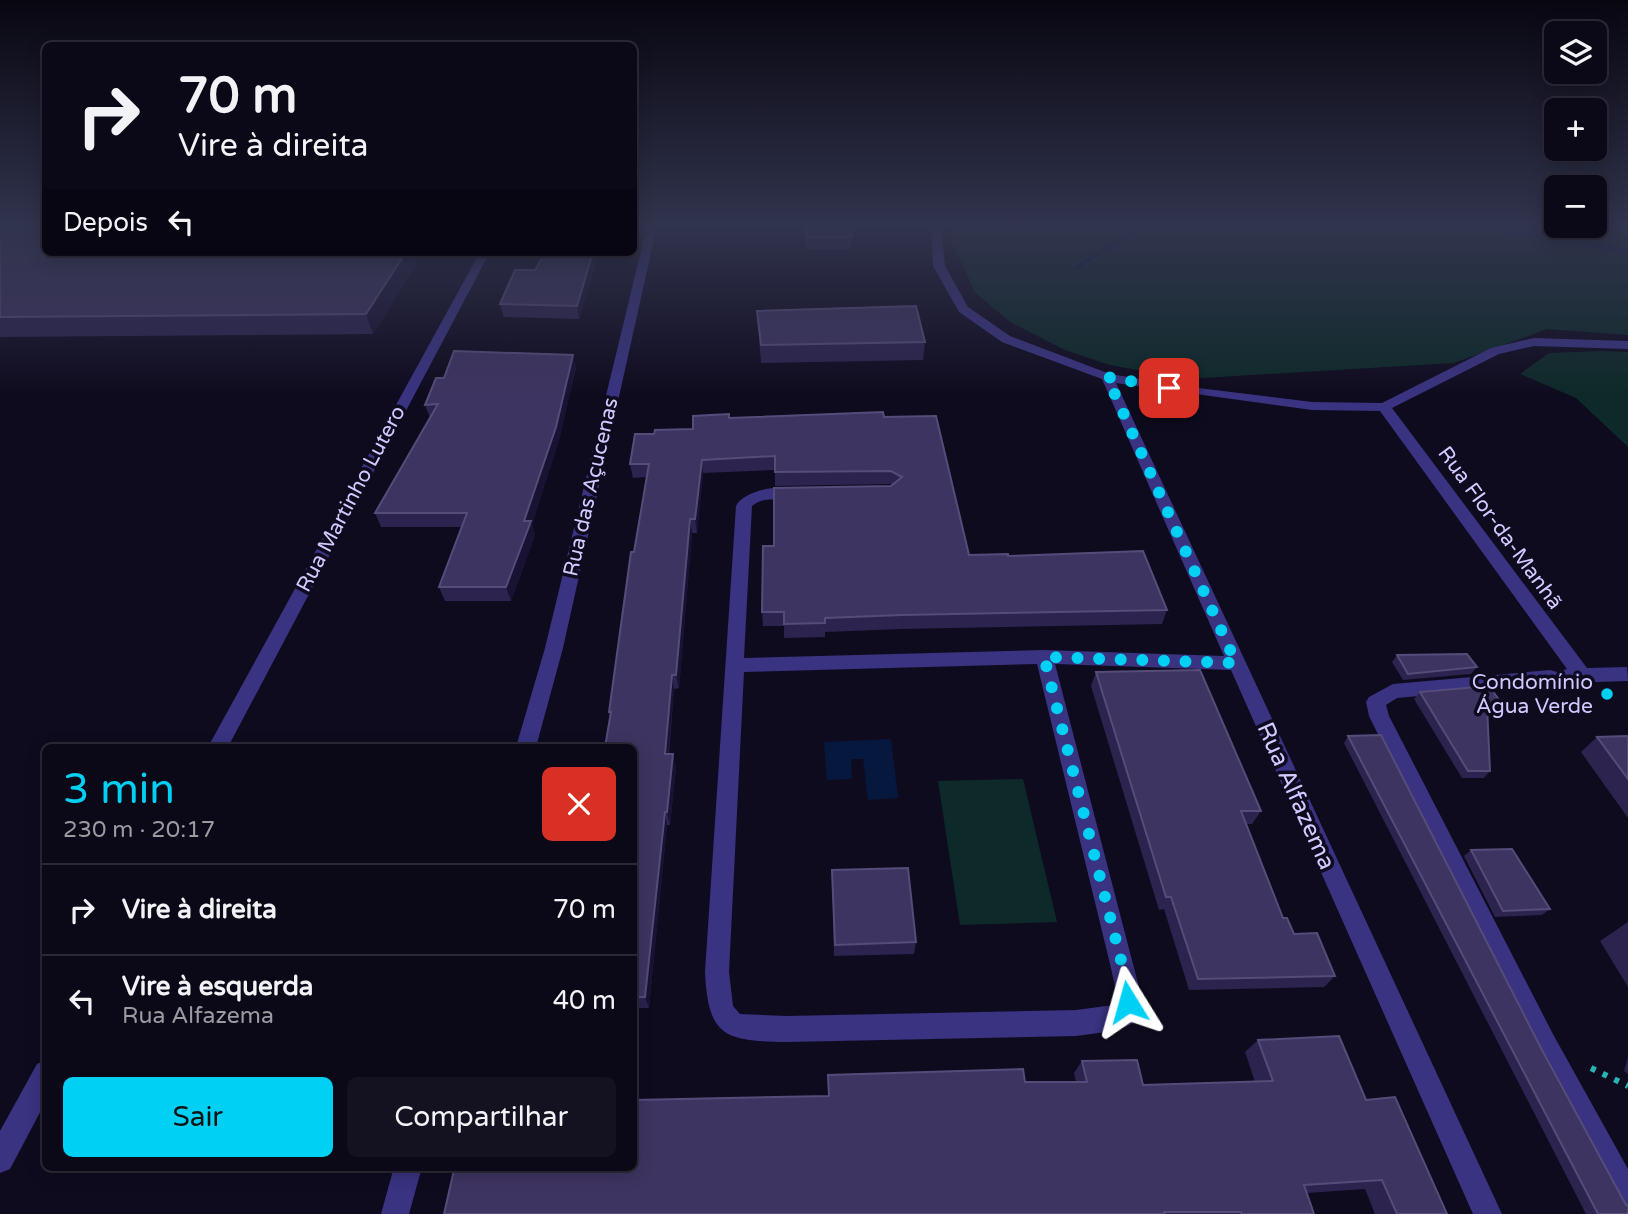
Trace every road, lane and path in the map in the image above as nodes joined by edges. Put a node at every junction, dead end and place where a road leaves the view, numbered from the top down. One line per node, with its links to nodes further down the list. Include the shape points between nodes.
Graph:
1 (468, 283): 13 (street, Rua Martinho Lutero)
2 (639, 283): 14 (street, Rua das Açucenas, via 554,648)
3 (949, 283): 5 (street, via 963,309 1006,339)
4 (1628, 345): 6 (street, via 1534,341 1495,351)
5 (1107, 377): 6 (street, via 1220,397); 9 (street, Rua Alfazema)
6 (1384, 407): 12 (street, Rua Flor-da-Manhã)
7 (821, 493): 10 (street, via 766,494 746,501)
8 (1044, 657): 9 (street); 10 (street); 10 (street, via 1126,979 1125,1014 1114,1018 1076,1023 787,1029 741,1027 727,1021 718,1001 717,971)
9 (1236, 663): 20 (street, Rua Alfazema)
10 (736, 665)
11 (1627, 674): 12 (street)
12 (1565, 676): 18 (street, via 1392,691 1382,695 1377,707 1539,1033)
13 (220, 744)
14 (527, 744)
15 (42, 1080): 16 (street)
16 (0, 1159)
17 (407, 1171): 19 (street)
18 (1628, 1197)
19 (395, 1214)
20 (1488, 1214)

